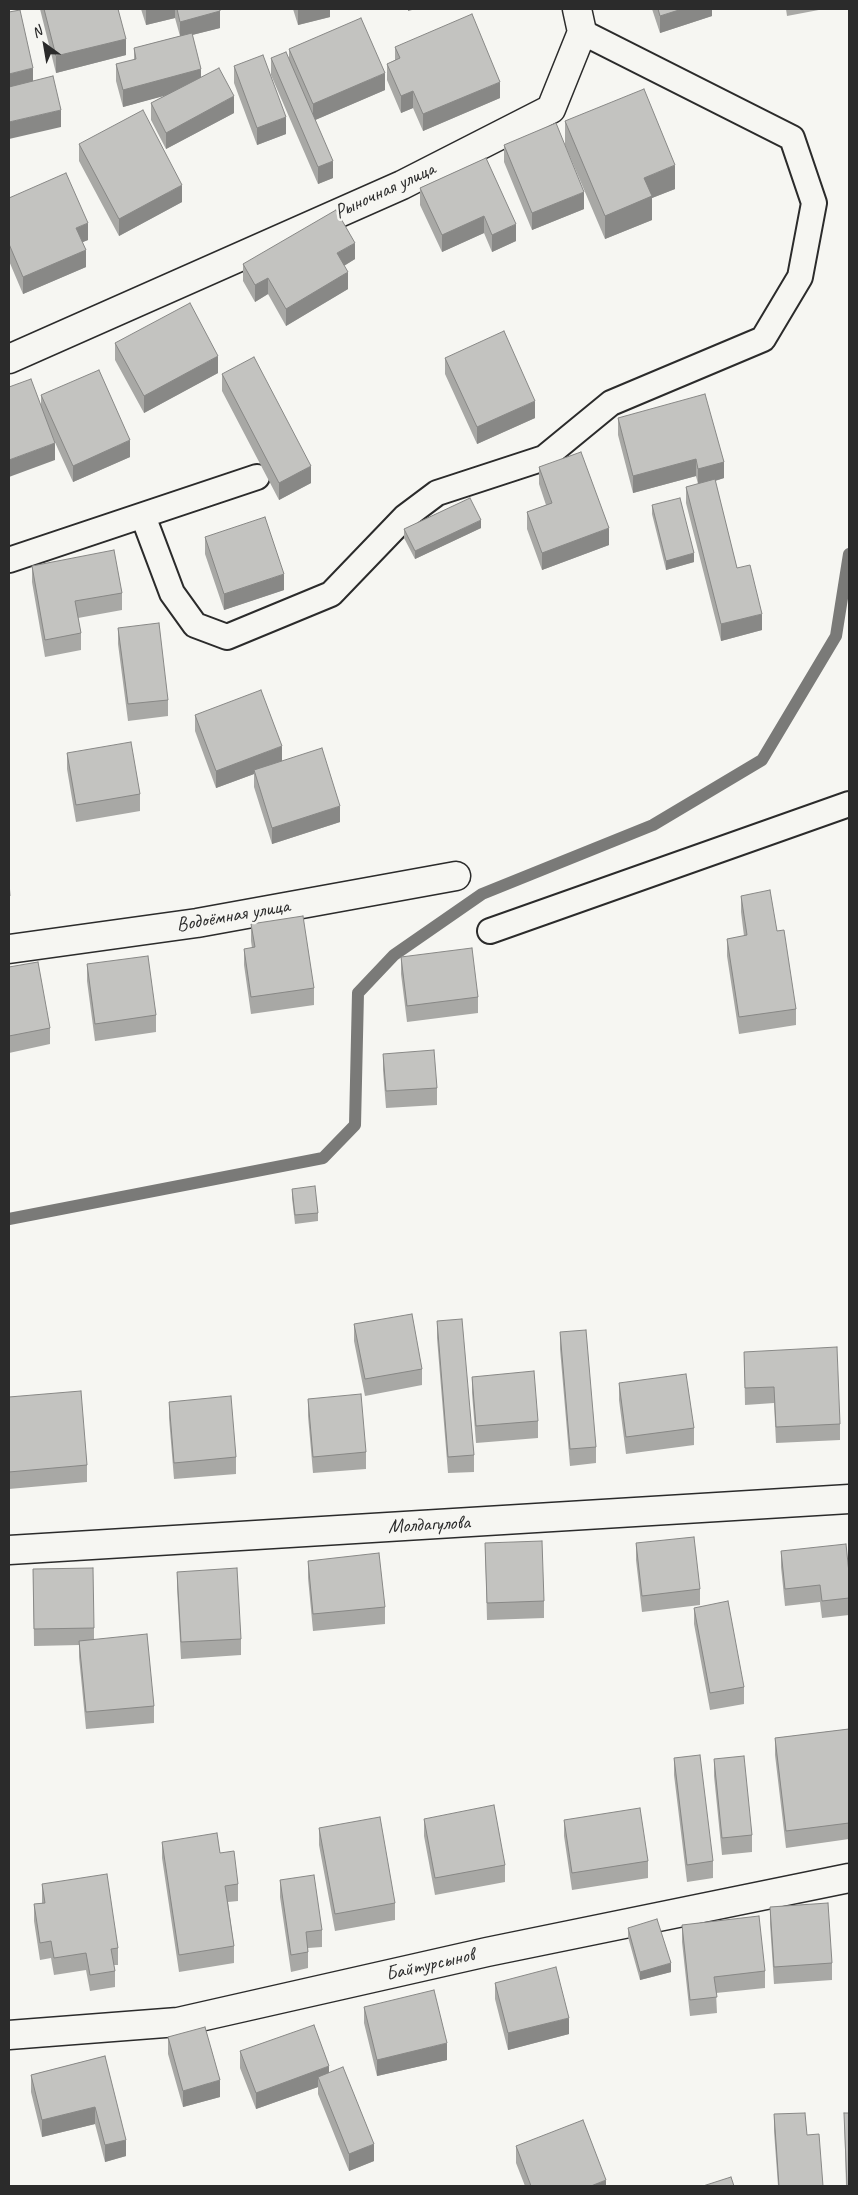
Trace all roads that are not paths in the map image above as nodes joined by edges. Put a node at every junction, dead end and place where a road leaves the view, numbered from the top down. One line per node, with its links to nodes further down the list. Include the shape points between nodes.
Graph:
1 (579, 21): 2 (street, Рыночная улица, via 551,109 402,185); 4 (lane, via 792,138 814,203 800,277 763,339 612,403 544,458 437,493 405,516 330,594 227,637 195,625 172,593)
2 (9, 358)
3 (257, 477): 4 (lane)
4 (142, 516): 5 (lane)
5 (9, 560)
6 (849, 804): 8 (lane)
7 (456, 876): 9 (street, Водоёмная улица, via 198,923)
8 (490, 931)
9 (9, 949)
10 (849, 1499): 11 (street, Молдагулова)
11 (9, 1550)
12 (849, 1878): 13 (street, Байтурсынов, via 487,1952 178,2022)
13 (9, 2035)

